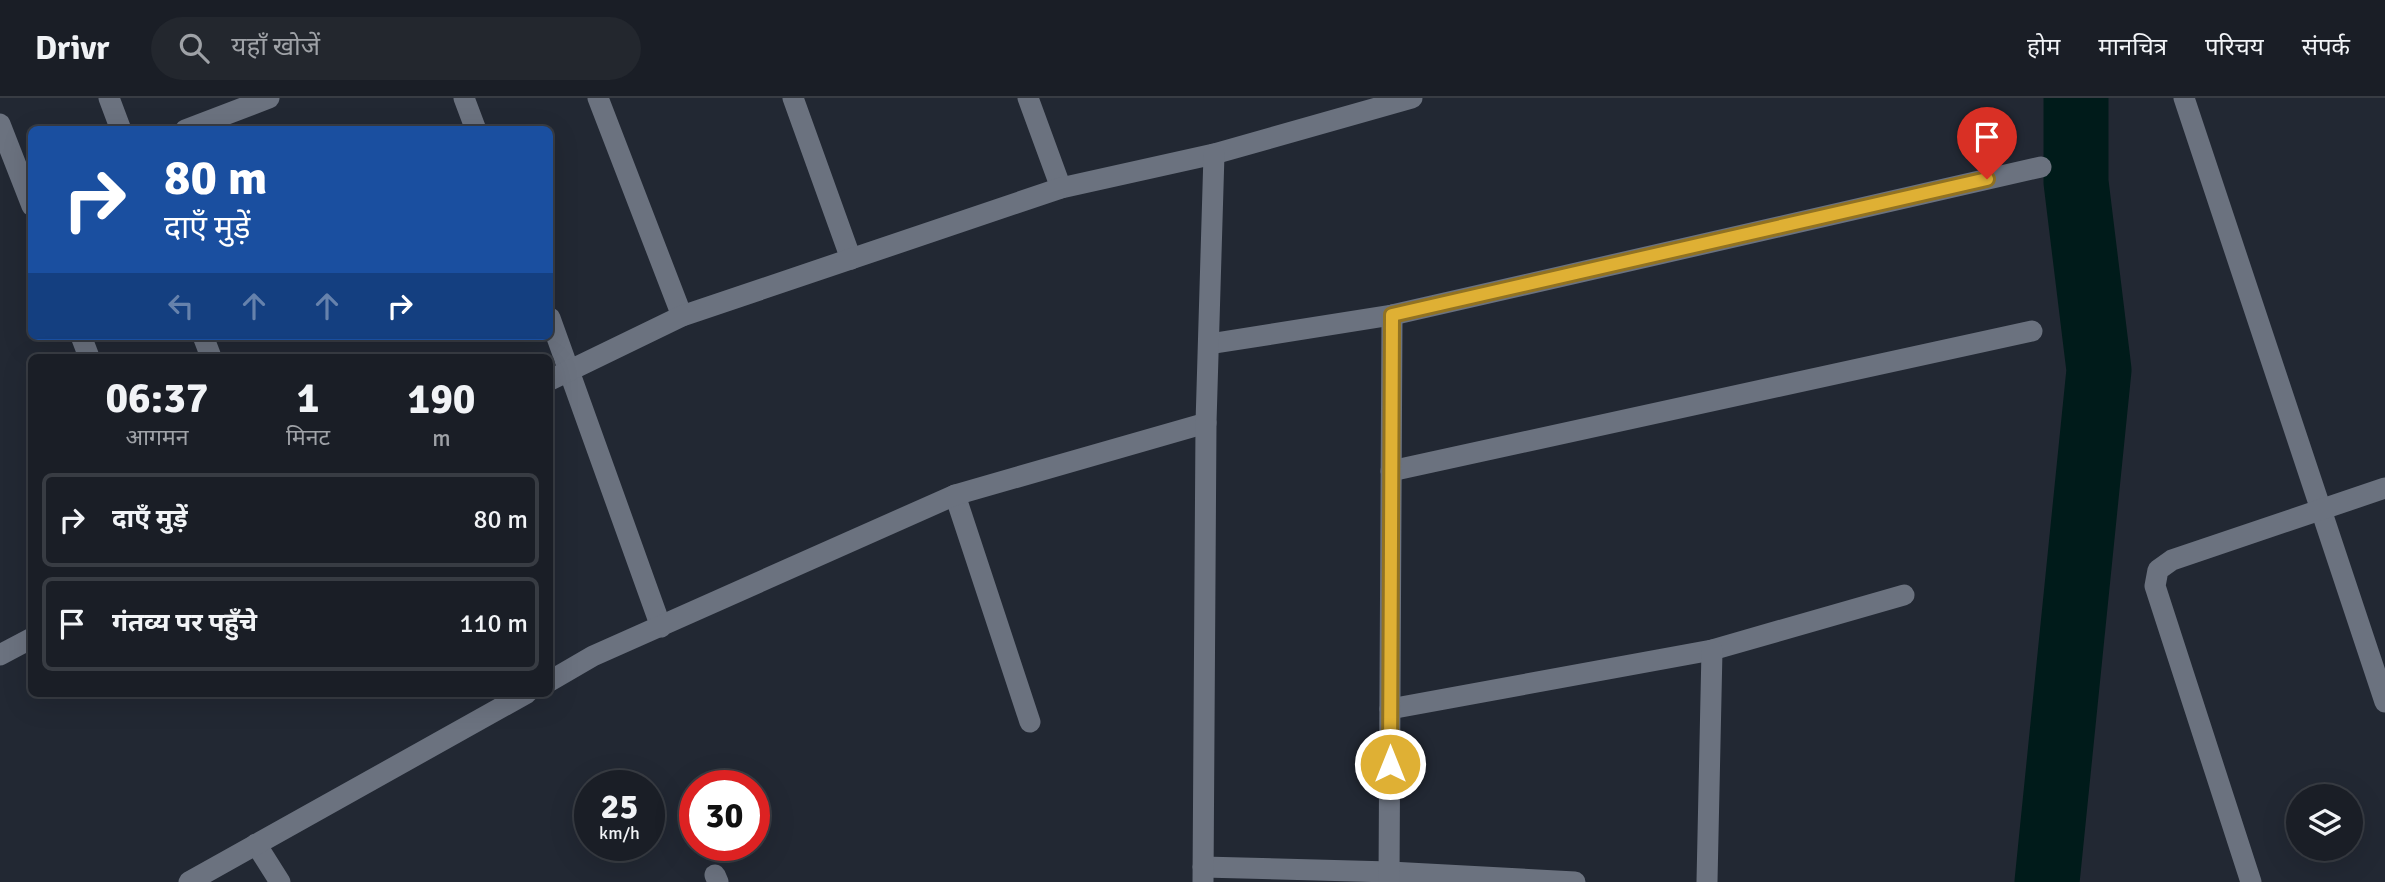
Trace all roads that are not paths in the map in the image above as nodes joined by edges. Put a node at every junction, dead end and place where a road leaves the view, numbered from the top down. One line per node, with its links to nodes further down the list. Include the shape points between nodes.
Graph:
1 (109, 98): 10 (street)
2 (269, 98): 11 (street)
3 (464, 98): 12 (street)
4 (598, 98): 19 (street)
5 (793, 98): 17 (street)
6 (1028, 98): 15 (street)
7 (1412, 98): 13 (street)
8 (2184, 98): 29 (street)
9 (0, 124): 16 (street)
10 (120, 126)
11 (196, 126)
12 (474, 126)
13 (1214, 154): 15 (street); 22 (street)
14 (2041, 167): 18 (street)
15 (1061, 188): 17 (street)
16 (28, 196)
17 (851, 259): 19 (street)
18 (1392, 315): 22 (street); 26 (street)
19 (682, 316): 23 (street)
20 (553, 325): 23 (street)
21 (2032, 331): 26 (street)
22 (1209, 344): 25 (street)
23 (570, 370): 24 (street); 31 (street)
24 (553, 378)
25 (1206, 423): 28 (street); 41 (street)
26 (1391, 471): 38 (street)
27 (2385, 488): 29 (street)
28 (955, 495): 31 (street); 39 (street)
29 (2320, 508): 37 (street); 47 (street, via 2172,560 2158,570 2155,586)
30 (1904, 595): 33 (street)
31 (661, 626): 35 (street)
32 (28, 640): 34 (street)
33 (1712, 650): 38 (street); 46 (street)
34 (0, 655)
35 (553, 679)
36 (520, 697): 40 (street)
37 (2385, 702)
38 (1390, 709): 42 (street)
39 (1030, 722)
40 (256, 844): 43 (street); 44 (street)
41 (1203, 874): 42 (street)
42 (1390, 877): 45 (street)
43 (189, 882)
44 (280, 882)
45 (1575, 882)
46 (1707, 882)
47 (2251, 882)

